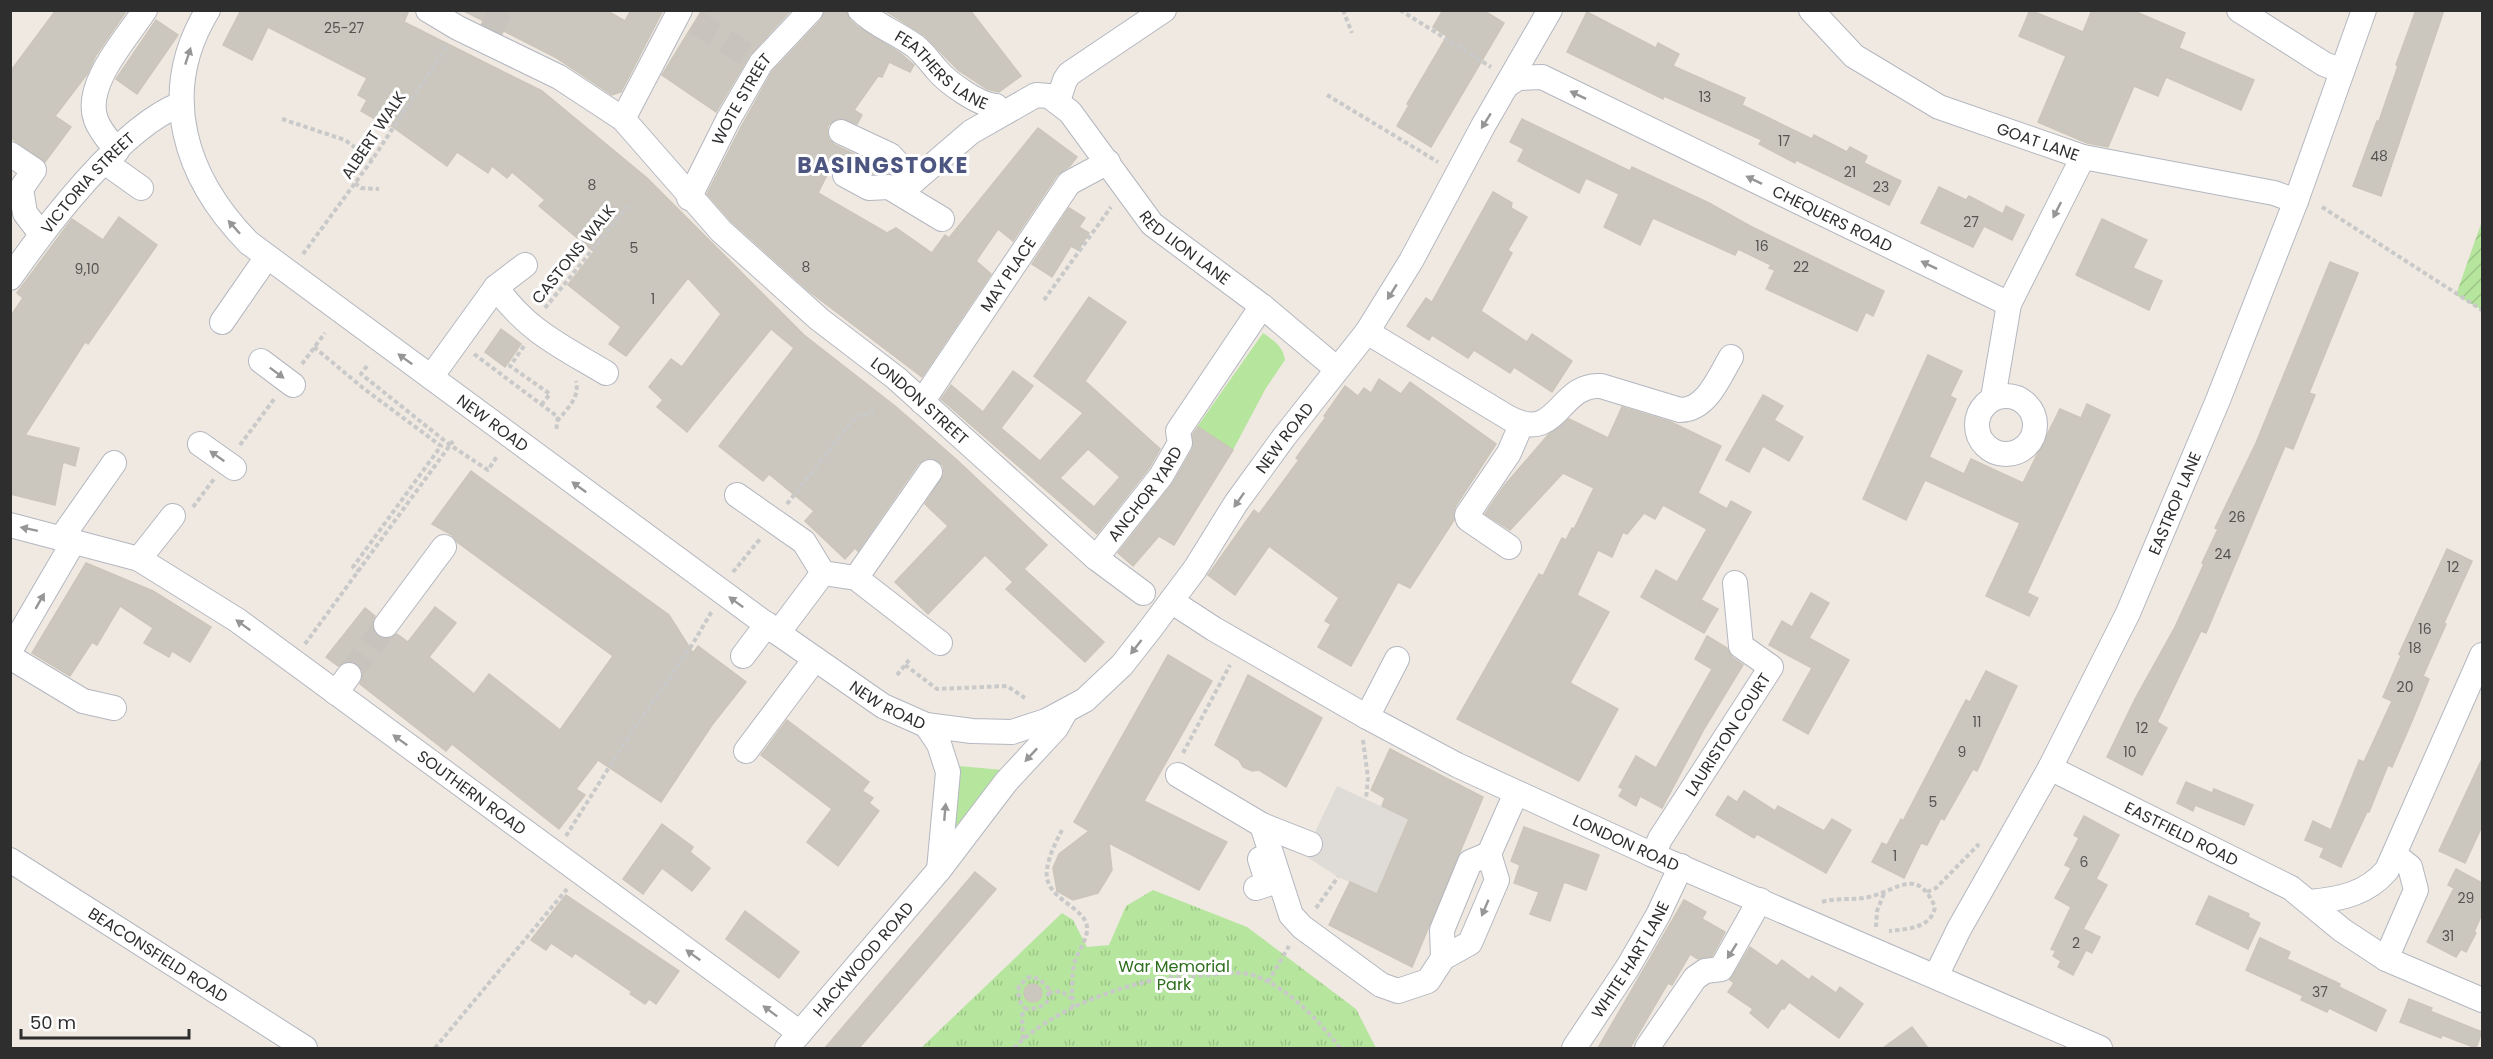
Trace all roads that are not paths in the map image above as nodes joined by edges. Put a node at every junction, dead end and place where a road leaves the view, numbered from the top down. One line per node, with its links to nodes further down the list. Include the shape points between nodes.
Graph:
1 (145, 10): 21 (street, via 102,74 92,100 96,121)
2 (208, 10): 16 (street, NEW ROAD, one-way to 2, via 186,59)
3 (428, 10): 17 (street, LONDON STREET, via 458,28 488,36)
4 (811, 10): 28 (street, WOTE STREET, via 757,61)
5 (860, 10): 18 (street, FEATHERS LANE, via 872,22 916,46 939,73)
6 (1164, 10): 15 (street, via 1069,74)
7 (1811, 10): 22 (street, GOAT LANE, via 1854,56 1939,107)
8 (2239, 10): 13 (street, via 2324,64)
9 (2364, 10): 13 (street, EASTROP LANE)
10 (1546, 12): 14 (street, NEW ROAD)
11 (685, 15): 17 (street)
12 (925, 71): 18 (street, via 941,85)
13 (2342, 71): 27 (street, EASTROP LANE)
14 (1509, 84): 35 (street, CHEQUERS ROAD, one-way to 14, via 1542,77 1518,78); 38 (street, NEW ROAD, one-way to 38)
15 (1058, 101): 18 (street, via 1036,95); 23 (street, RED LION LANE)
16 (181, 104): 21 (street, VICTORIA STREET, via 150,120); 31 (street, NEW ROAD, one-way to 16, via 231,225 198,173)
17 (615, 114): 28 (street, LONDON STREET)
18 (993, 114): 25 (street)
19 (841, 132): 25 (street, via 890,155)
20 (10, 154): 30 (street, via 34,170 21,189 25,213)
21 (112, 157): 26 (street); 30 (street, VICTORIA STREET)
22 (2083, 157): 27 (street, GOAT LANE, via 2274,193); 35 (street, one-way to 35)
23 (1108, 162): 36 (street, RED LION LANE, via 1152,224); 46 (street, MAY PLACE, via 1069,183)
24 (845, 175): 25 (street, via 869,188)
25 (907, 187): 29 (street)
26 (141, 188)
27 (2296, 201): 79 (street, EASTROP LANE, via 2128,613)
28 (694, 203): 46 (street, LONDON STREET, via 819,319)
29 (942, 219)
30 (41, 234): 33 (street, VICTORIA STREET)
31 (267, 257): 37 (street); 43 (street, NEW ROAD, one-way to 31)
32 (525, 265): 34 (street)
33 (10, 278)
34 (496, 287): 42 (street, via 533,328); 43 (street)
35 (2009, 304): 45 (street)
36 (1262, 306): 41 (street, RED LION LANE); 58 (street, ANCHOR YARD, via 1178,431 1180,443 1161,476)
37 (222, 322)
38 (1367, 332): 41 (street, NEW ROAD); 47 (street)
39 (1731, 357): 47 (street, via 1705,400 1690,410 1591,386 1577,392 1548,420 1534,426)
40 (261, 361): 44 (street, one-way to 44)
41 (1337, 369): 64 (street, NEW ROAD, one-way to 64, via 1236,503)
42 (606, 373)
43 (431, 377): 66 (street, NEW ROAD, one-way to 43)
44 (293, 386)
45 (1993, 398)
46 (922, 402): 58 (street, LONDON STREET)
47 (1521, 425): 57 (street, via 1504,462 1467,515)
48 (200, 444): 50 (street, one-way to 48)
49 (114, 463): 55 (street)
50 (234, 468)
51 (930, 472): 61 (street)
52 (737, 495): 60 (street, via 779,514 804,542)
53 (173, 516): 59 (street)
54 (10, 525): 55 (street, SOUTHERN ROAD, one-way to 54)
55 (68, 539): 59 (street, SOUTHERN ROAD); 68 (street, one-way to 55)
56 (444, 547): 65 (street)
57 (1509, 547)
58 (1096, 558): 63 (street, LONDON STREET)
59 (139, 559): 97 (street, SOUTHERN ROAD, one-way to 59, via 343,684)
60 (823, 573): 61 (street); 66 (street)
61 (856, 578): 67 (street)
62 (1735, 583): 85 (street, LAURISTON COURT, via 1741,646 1771,667)
63 (1143, 593)
64 (1171, 601): 75 (street, NEW ROAD, one-way to 75, via 1122,664 1085,700); 77 (street, LONDON ROAD)
65 (386, 625)
66 (772, 629): 70 (street); 72 (street, NEW ROAD)
67 (940, 643)
68 (10, 651)
69 (2482, 655): 86 (street)
70 (742, 656)
71 (10, 657): 74 (street, via 82,701)
72 (815, 659): 76 (street, NEW ROAD, via 883,706); 78 (street)
73 (1397, 659): 77 (street)
74 (114, 708)
75 (1067, 710): 76 (street, NEW ROAD, via 1012,732); 89 (street, HACKWOOD ROAD, one-way to 89)
76 (926, 725): 89 (street, one-way to 76, via 948,772 939,744)
77 (1365, 726): 81 (street, LONDON ROAD)
78 (746, 751)
79 (2050, 768): 92 (street, EASTFIELD ROAD, via 2291,888); 95 (street, EASTROP LANE)
80 (1178, 775): 82 (street)
81 (1516, 793): 84 (street); 85 (street, LONDON ROAD)
82 (1257, 822): 83 (street); 90 (street, via 1252,837 1268,884); 93 (street, via 1291,915 1381,986 1398,991 1428,981)
83 (1310, 844)
84 (1489, 854): 93 (street, via 1470,862 1442,930); 93 (street, one-way to 93, via 1497,880 1470,943)
85 (1653, 855): 88 (street, LONDON ROAD)
86 (2395, 855): 92 (street, via 2381,877 2368,888 2341,898); 94 (street, via 2409,867 2416,890)
87 (10, 860): 99 (street, BEACONSFIELD ROAD)
88 (1681, 866): 91 (street, LONDON ROAD); 100 (street, WHITE HART LANE, via 1658,915 1594,1009)
89 (939, 870): 97 (street, HACKWOOD ROAD)
90 (1256, 888)
91 (1760, 900): 95 (street, LONDON ROAD); 101 (street, one-way to 101, via 1721,969 1705,971 1695,978)
92 (2310, 902): 94 (street, EASTFIELD ROAD, via 2342,930)
93 (1443, 958)
94 (2386, 959): 96 (street, EASTFIELD ROAD)
95 (1936, 976): 98 (street, LONDON ROAD)
96 (2482, 999)
97 (793, 1041)
98 (2068, 1043): 102 (street, LONDON ROAD)
99 (305, 1048)
100 (1574, 1048)
101 (1647, 1048)
102 (2100, 1048)

